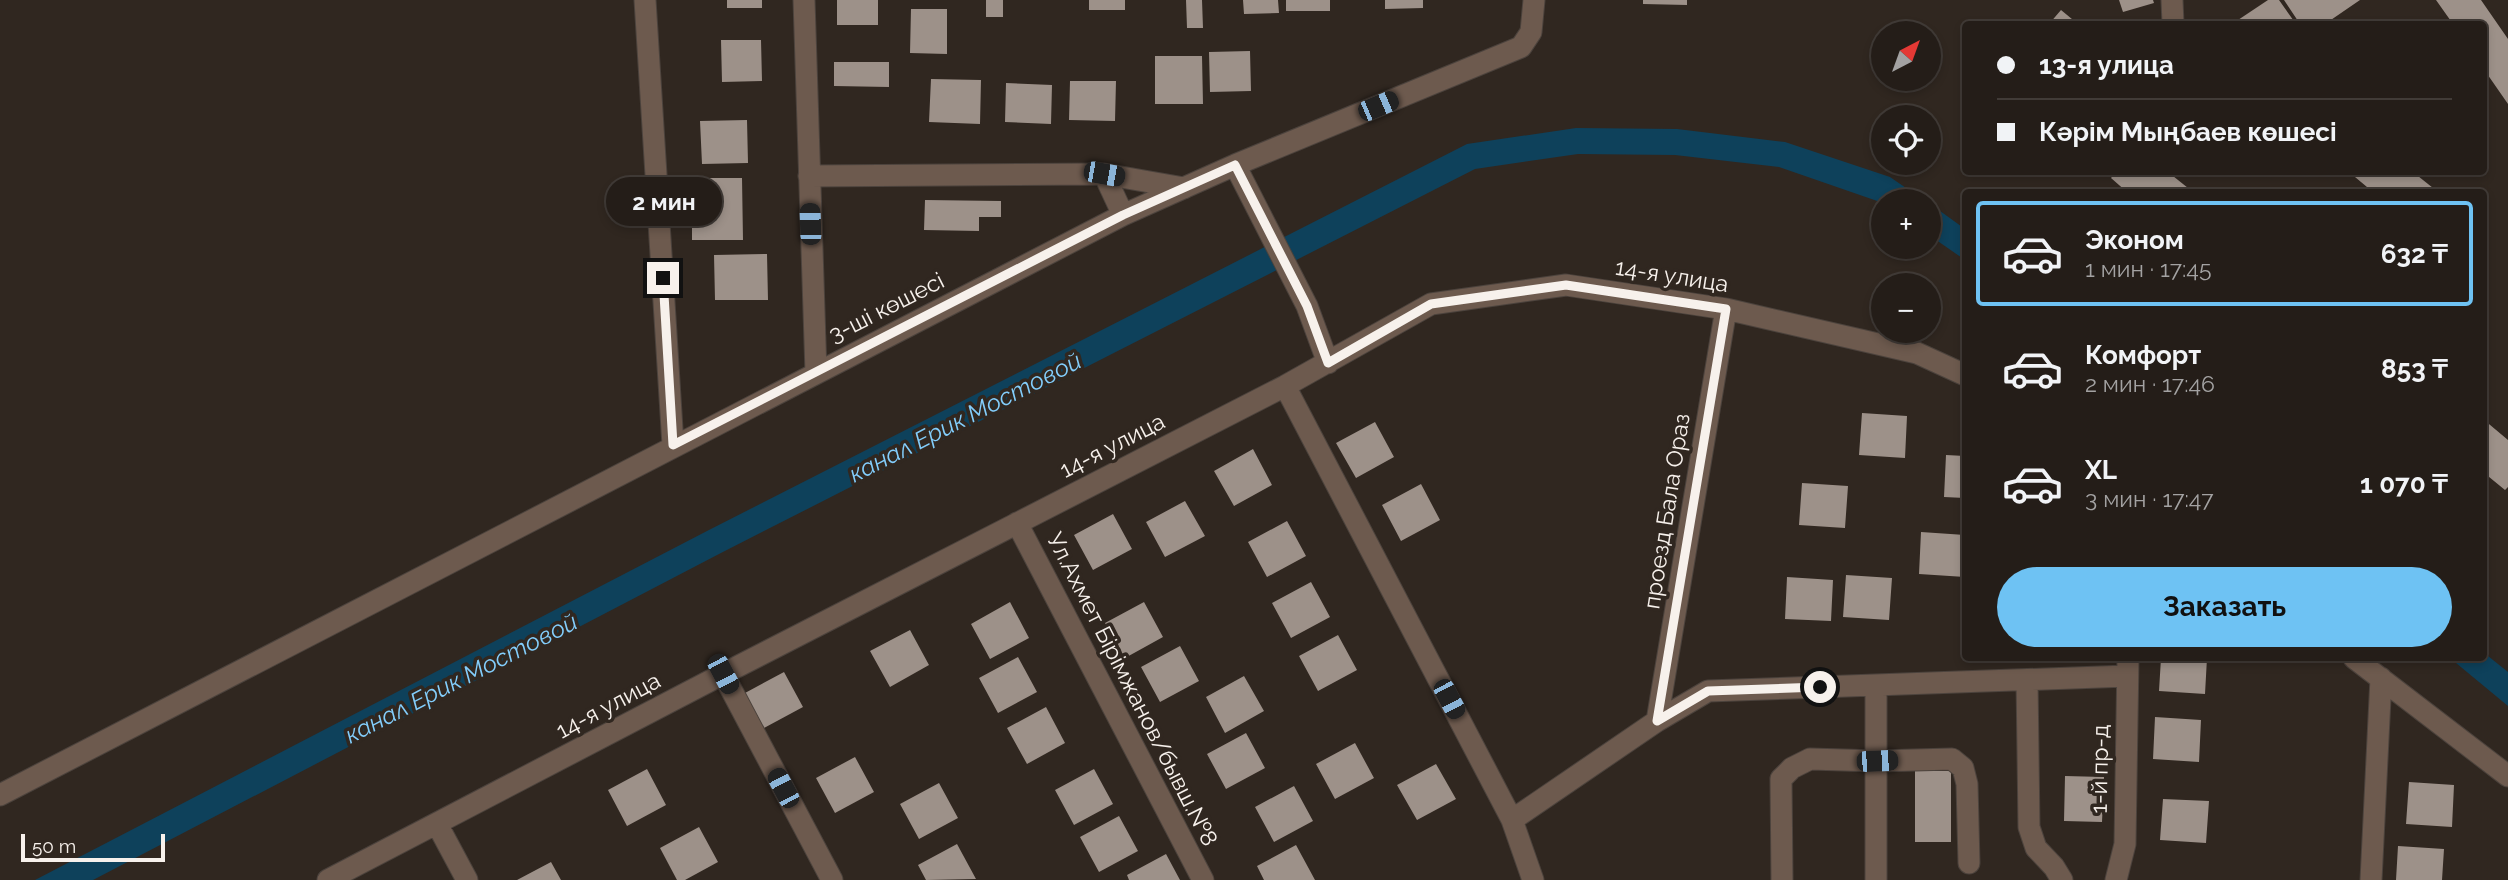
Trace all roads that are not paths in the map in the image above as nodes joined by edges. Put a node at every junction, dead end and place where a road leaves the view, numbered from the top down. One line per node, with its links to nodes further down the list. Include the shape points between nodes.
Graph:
1 (645, 0): 16 (street)
2 (804, 0): 8 (street)
3 (1534, 0): 6 (street, 3-ші көшесі, via 1531,32 1521,47)
4 (2172, 0): 5 (street)
5 (2173, 21)
6 (1235, 165): 9 (street, 3-ші көшесі); 12 (street, via 1307,306)
7 (1104, 174): 8 (street); 9 (street); 10 (street)
8 (809, 176): 13 (street)
9 (1184, 188): 10 (street, 3-ші көшесі)
10 (1123, 215): 13 (street, 3-ші көшесі)
11 (1726, 309): 12 (street, 14-я улица, via 1566,285 1431,304); 14 (street, 14-я улица, via 1917,353); 24 (street, проезд Бала Ораз)
12 (1328, 363): 15 (street, 14-я улица)
13 (816, 373): 16 (street, 3-ші көшесі)
14 (1962, 374)
15 (1285, 386): 17 (street, 14-я улица); 28 (street)
16 (673, 445): 27 (street, 3-ші көшесі)
17 (1017, 523): 20 (street, 14-я улица); 34 (street, Ул.Ахмет Бірімжанов/бывш.№8)
18 (2358, 661): 21 (street)
19 (2127, 667): 22 (street); 39 (street, 1-й пр-д, via 2125,844)
20 (723, 674): 29 (street, 14-я улица); 33 (street)
21 (2381, 678): 26 (street); 40 (street)
22 (2027, 680): 23 (street); 38 (street, via 2029,827 2036,848)
23 (1876, 685): 24 (street, via 1708,691); 25 (street)
24 (1657, 721): 28 (street)
25 (1877, 761): 30 (street, via 1952,759 1963,768); 36 (street, via 1810,759 1781,779); 37 (street)
26 (2508, 776)
27 (0, 795)
28 (1512, 820): 35 (street)
29 (437, 824): 31 (street, 14-я улица); 32 (street)
30 (1969, 863)
31 (328, 880)
32 (467, 880)
33 (832, 880)
34 (1203, 880)
35 (1533, 880)
36 (1782, 880)
37 (1876, 880)
38 (2062, 880)
39 (2116, 880)
40 (2371, 880)

